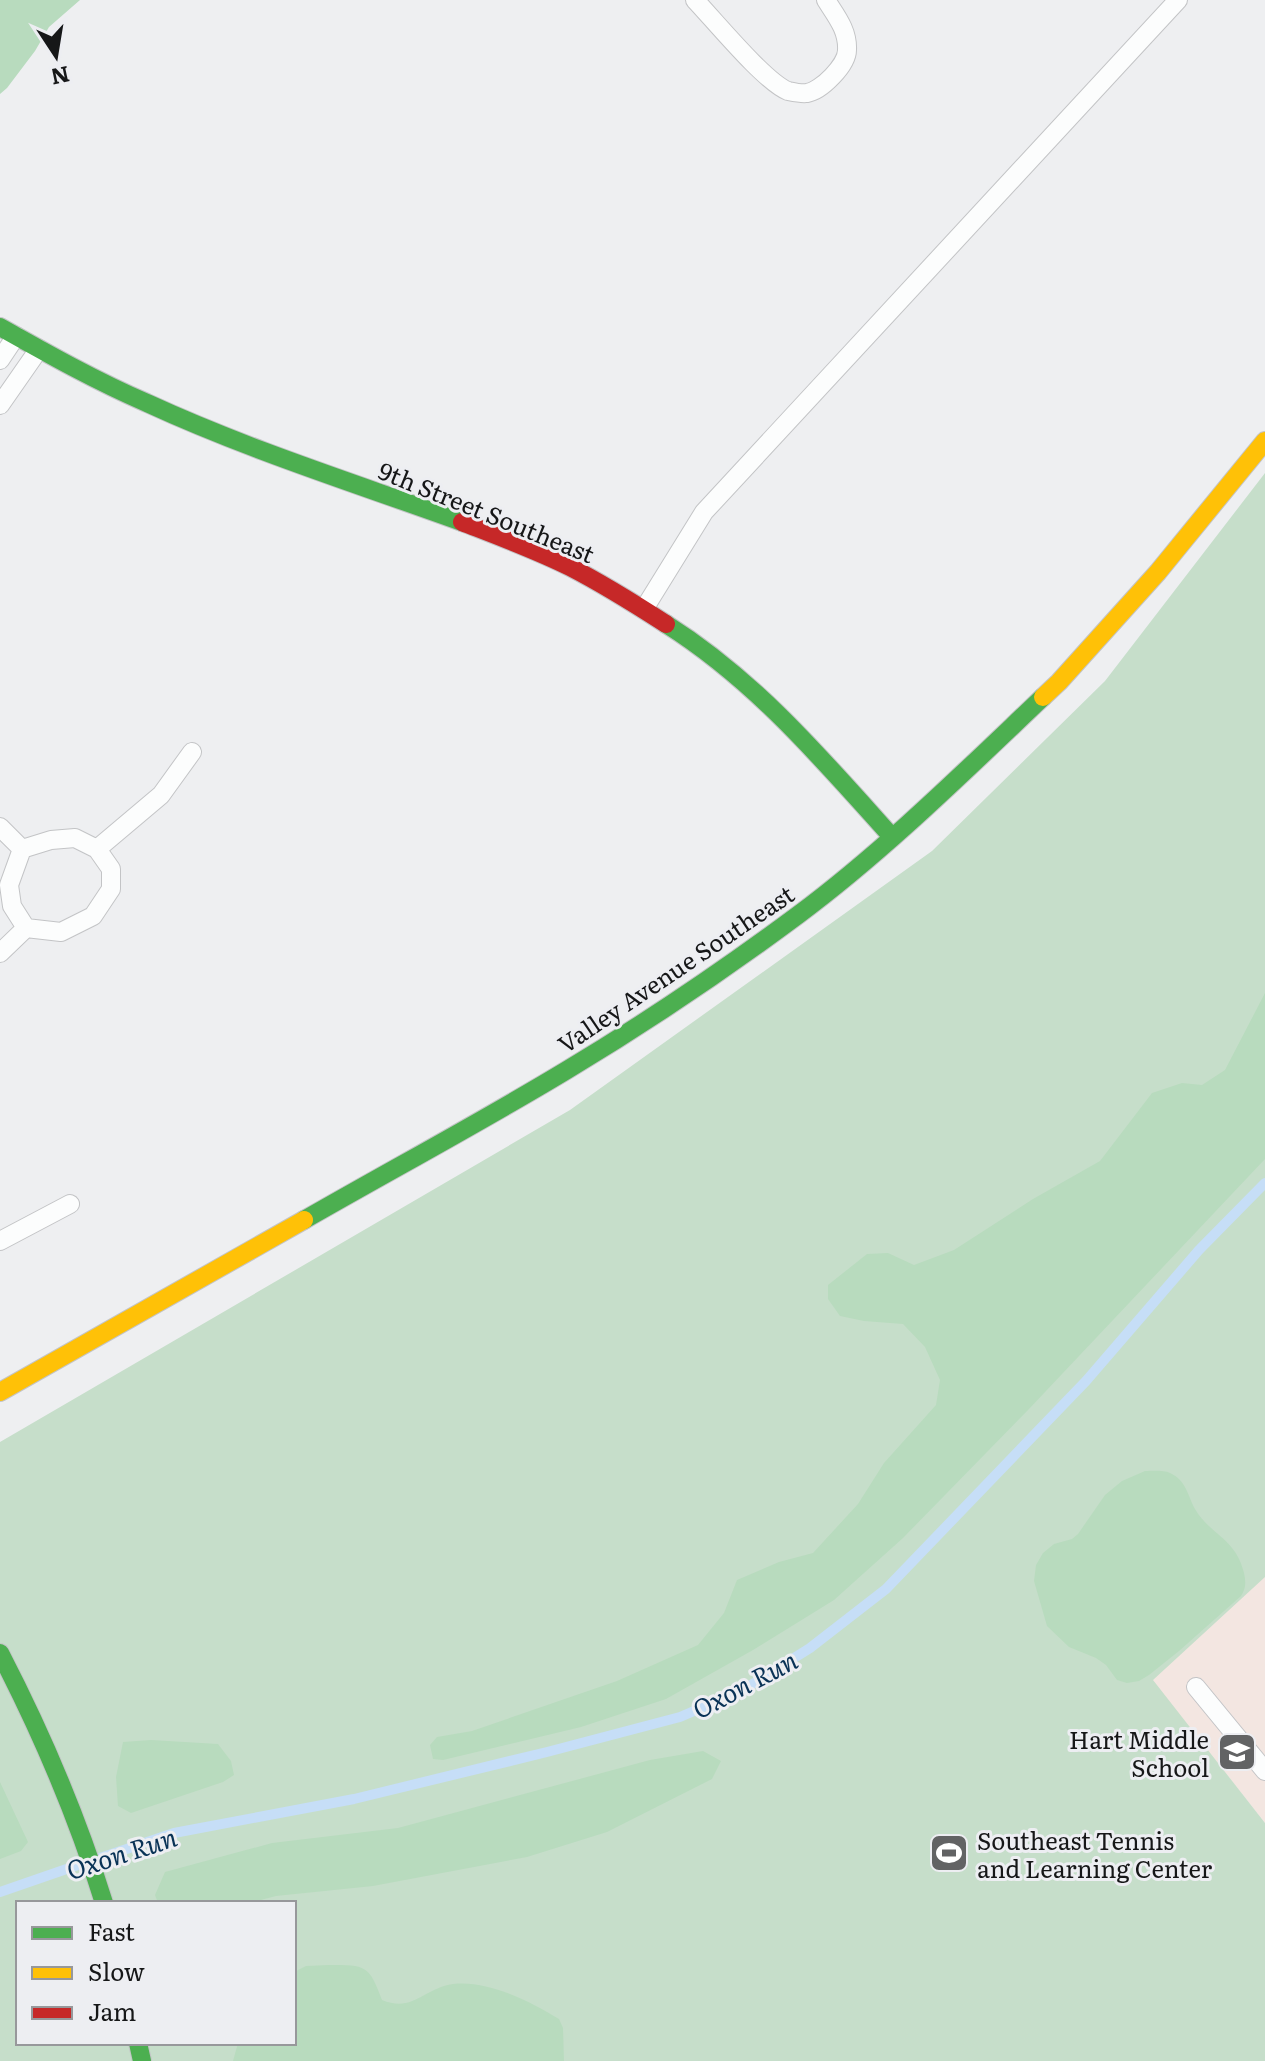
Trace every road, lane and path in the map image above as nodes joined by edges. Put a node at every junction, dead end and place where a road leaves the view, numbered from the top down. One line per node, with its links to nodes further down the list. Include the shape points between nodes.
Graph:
1 (695, 0): 2 (lane, via 768,78 806,94 822,86 848,52 843,27)
2 (826, 0)
3 (1178, 0): 9 (lane, via 704,512)
4 (8, 332): 5 (street, 9th Street Southeast); 6 (lane)
5 (39, 349): 7 (lane); 9 (street, 9th Street Southeast, via 207,429 497,535 568,566)
6 (0, 360)
7 (0, 405)
8 (1265, 441): 12 (street, Valley Avenue Southeast, via 1168,562 1059,682)
9 (644, 609): 12 (street, 9th Street Southeast, via 746,683 803,737)
10 (192, 752): 14 (lane, via 161,795)
11 (0, 827): 13 (lane)
12 (892, 837): 19 (street, Valley Avenue Southeast, via 768,937 601,1050)
13 (22, 849): 14 (lane, via 75,838); 15 (lane, via 9,885 12,906)
14 (97, 849): 15 (lane, via 111,869 111,889 93,916 61,932)
15 (26, 928): 16 (lane)
16 (0, 953)
17 (70, 1204): 18 (lane)
18 (0, 1241)
19 (0, 1392)
20 (0, 1653): 23 (street, via 45,1743)
21 (1196, 1687): 22 (lane)
22 (1265, 1771)
23 (103, 1901)

